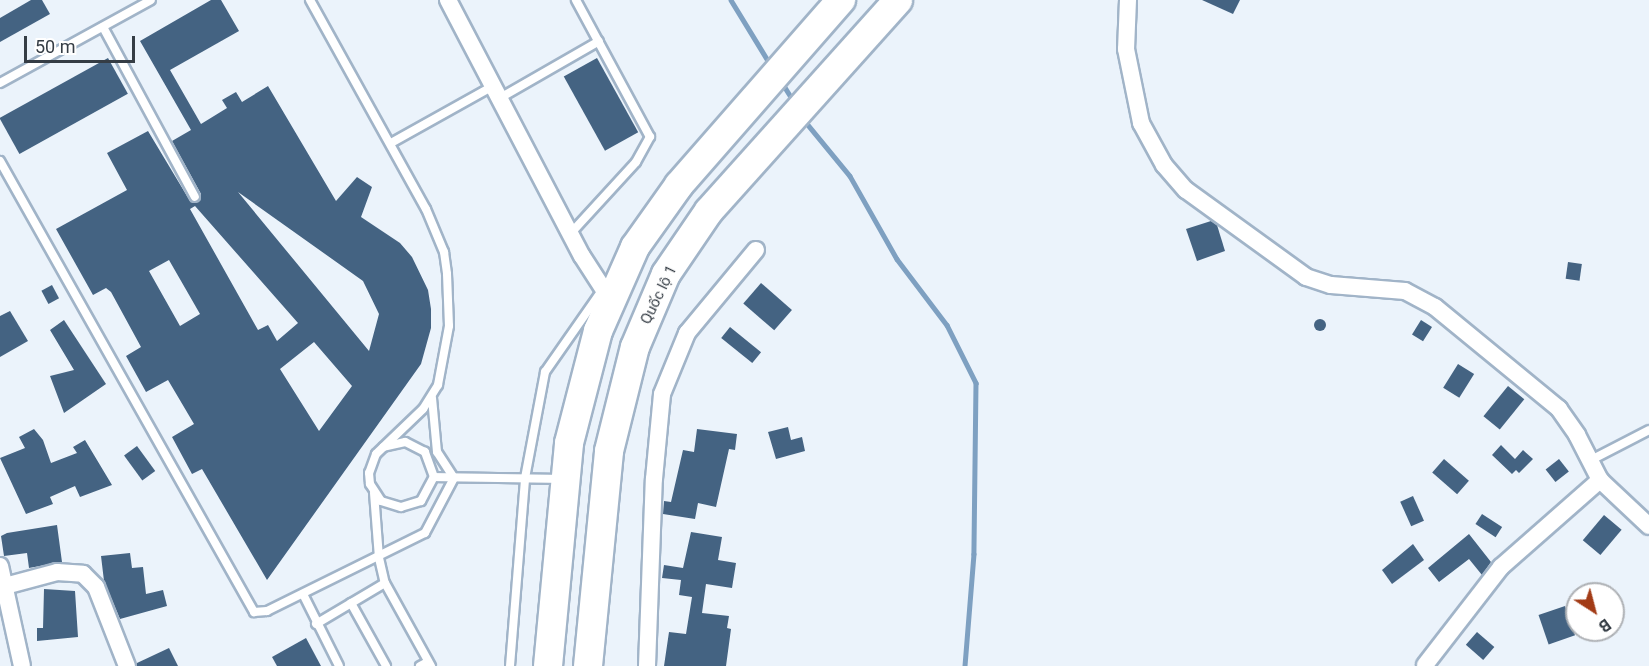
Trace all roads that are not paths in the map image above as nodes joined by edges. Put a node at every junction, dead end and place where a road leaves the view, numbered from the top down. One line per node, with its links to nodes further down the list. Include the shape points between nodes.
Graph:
1 (151, 0): 8 (lane)
2 (310, 0): 12 (lane)
3 (448, 0): 11 (street)
4 (576, 0): 9 (lane)
5 (841, 0): 17 (highway, via 729,126 635,248)
6 (898, 0): 25 (highway, Quốc lộ 1, via 709,211 666,274 635,347 609,451)
7 (1128, 0): 21 (street, via 1126,49 1141,123 1164,165 1186,190 1306,277 1331,285 1393,288 1425,300 1546,397 1568,421)
8 (104, 27): 10 (lane); 14 (lane)
9 (599, 41): 11 (lane); 15 (lane, via 650,137 636,162)
10 (0, 83)
11 (497, 92): 12 (lane); 15 (street)
12 (391, 143): 18 (lane, via 436,230 447,274 446,352)
13 (0, 161): 34 (lane, via 246,605 262,613)
14 (195, 197)
15 (571, 233): 17 (street)
16 (756, 250): 46 (street, via 687,333 662,394 655,460)
17 (607, 295): 24 (lane, via 544,372); 26 (highway, via 569,443)
18 (432, 398): 20 (lane); 23 (lane, via 437,452)
19 (1649, 430): 21 (lane)
20 (384, 447): 22 (lane, via 405,442 416,445 431,461); 28 (lane, via 371,463 370,484)
21 (1591, 460): 27 (street)
22 (434, 477): 23 (lane); 28 (lane, via 428,493 412,506 391,506)
23 (454, 478): 24 (lane); 30 (lane, via 425,533)
24 (525, 478): 26 (lane); 43 (lane)
25 (607, 479): 26 (highway); 45 (highway, Quốc lộ 1)
26 (566, 480): 44 (highway)
27 (1600, 480): 29 (street); 38 (street, via 1502,567)
28 (374, 493): 30 (lane)
29 (1649, 526)
30 (379, 558): 32 (lane); 34 (lane)
31 (0, 566): 33 (street)
32 (385, 584): 35 (lane); 37 (lane)
33 (5, 586): 39 (street); 40 (street, via 57,572 83,574 96,587)
34 (303, 594): 36 (lane)
35 (351, 603): 36 (lane); 42 (lane)
36 (316, 624): 41 (lane)
37 (426, 665)
38 (1425, 665)
39 (22, 666)
40 (127, 666)
41 (339, 666)
42 (386, 666)
43 (510, 666)
44 (548, 666)
45 (588, 666)
46 (647, 666)

